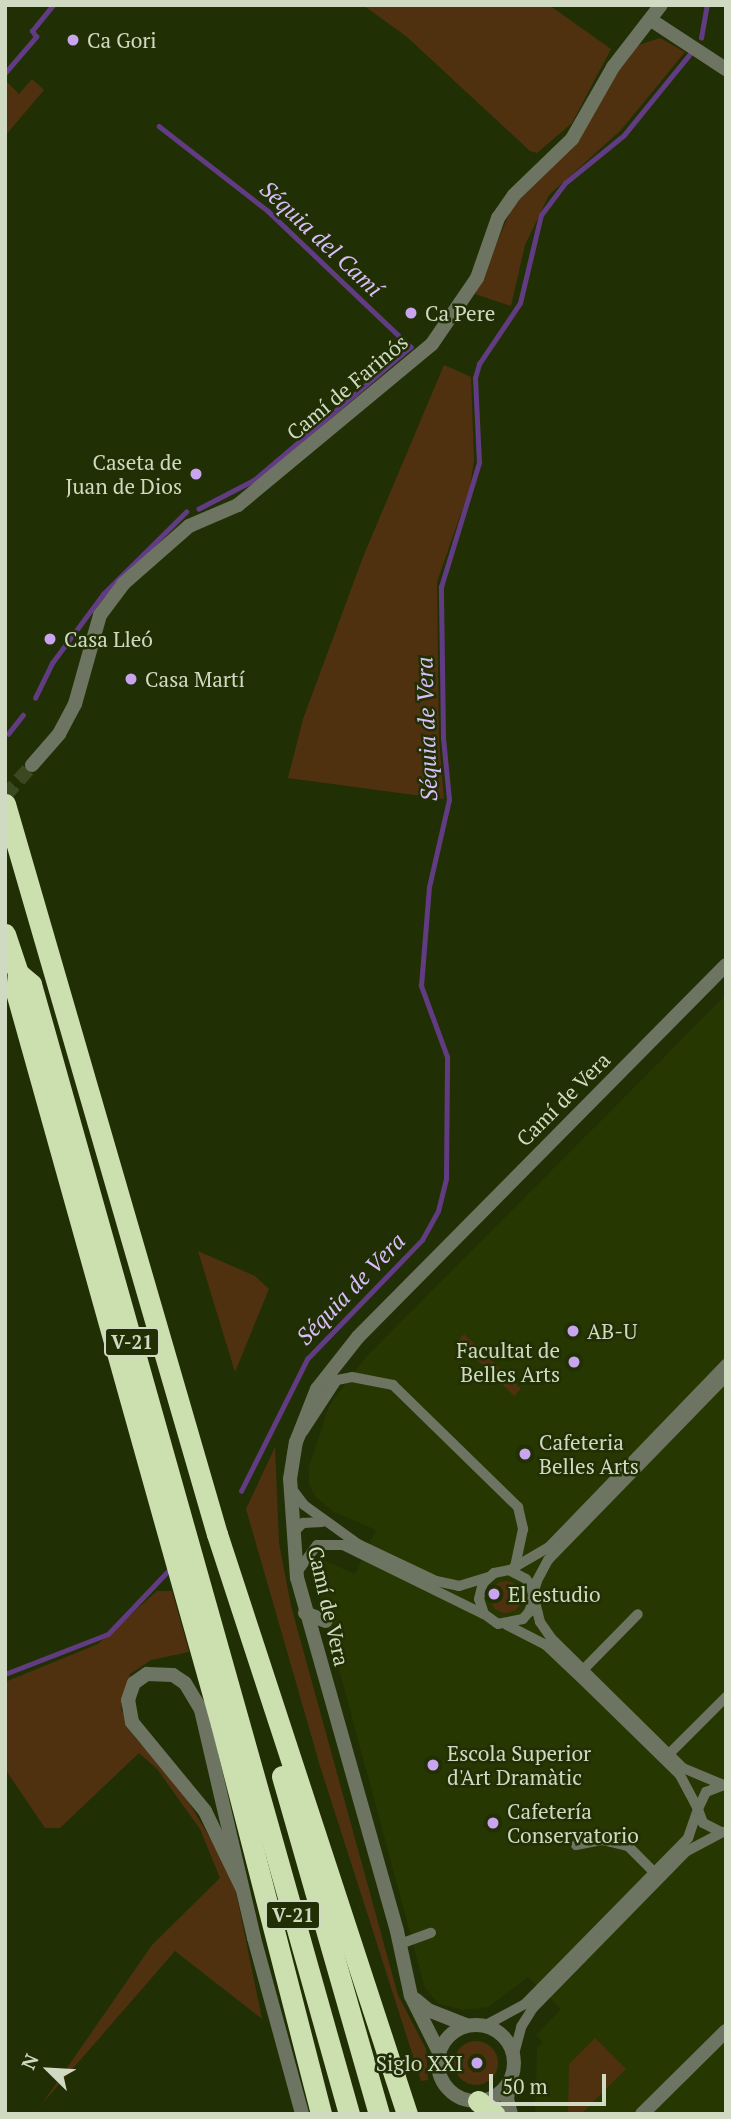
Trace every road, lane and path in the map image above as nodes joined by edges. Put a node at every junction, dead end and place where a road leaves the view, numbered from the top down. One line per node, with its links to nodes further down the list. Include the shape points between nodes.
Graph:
1 (661, 5): 2 (street, Camí de Farinós)
2 (651, 20): 3 (street); 4 (street, Camí de Farinós, via 613,67 572,139 514,195 498,218 477,278 432,344 238,505 189,526 123,584 100,615 75,704 59,734)
3 (726, 69)
4 (32, 765)
5 (5, 804): 16 (highway, V-21)
6 (5, 934): 8 (highway, V-21)
7 (726, 965): 9 (street, Camí de Vera)
8 (18, 973): 50 (highway, via 16,992 221,1724); 51 (highway, V-21, via 31,984)
9 (358, 1337): 11 (lane, via 346,1361); 13 (street, Camí de Vera, via 317,1389)
10 (726, 1364): 19 (lane, via 549,1548)
11 (352, 1377): 13 (lane, via 333,1383); 18 (lane, via 393,1385 517,1507 523,1529)
12 (726, 1377): 23 (lane, via 548,1560)
13 (296, 1442): 14 (street, Camí de Vera)
14 (289, 1479): 15 (lane, via 304,1505); 17 (street, Camí de Vera)
15 (336, 1528): 17 (lane, via 311,1520 296,1527); 21 (lane, via 436,1581 459,1586)
16 (217, 1534): 41 (highway); 52 (highway, V-21, via 329,1951)
17 (292, 1538): 22 (street, Camí de Vera)
18 (517, 1553): 19 (lane, via 519,1560); 20 (lane)
19 (527, 1563): 20 (lane)
20 (512, 1568): 21 (lane); 23 (lane, via 526,1579)
21 (488, 1577): 25 (lane, via 479,1591)
22 (297, 1578): 24 (street, Camí de Vera); 25 (lane, via 309,1550 329,1543)
23 (533, 1595): 28 (lane, via 529,1612); 29 (lane, via 544,1628)
24 (305, 1613): 27 (street); 39 (street, Camí de Vera)
25 (484, 1614): 28 (lane)
26 (638, 1614): 29 (lane)
27 (326, 1621)
28 (507, 1625): 33 (lane, via 546,1645 580,1677 679,1774)
29 (583, 1670): 31 (lane)
30 (726, 1697): 31 (lane)
31 (669, 1754): 32 (lane, via 688,1772)
32 (726, 1786): 33 (lane, via 706,1792)
33 (698, 1809): 34 (lane, via 709,1828); 36 (lane, via 688,1838)
34 (724, 1832): 46 (lane, via 687,1851 533,2008 521,2027)
35 (576, 1845): 36 (lane, via 602,1840 628,1846)
36 (654, 1872): 43 (lane, via 525,2004)
37 (243, 1888): 37 (street, via 201,1710 185,1683 173,1675 147,1674 134,1683 128,1700 132,1722 205,1811); 49 (street)
38 (432, 1933): 39 (lane)
39 (400, 1944): 40 (street, Camí de Vera)
40 (411, 1996): 42 (street, via 428,2010); 45 (street, Camí de Vera)
41 (375, 2010): 53 (highway); 54 (highway, via 392,2034)
42 (466, 2025): 43 (street); 45 (street, via 449,2035)
43 (486, 2025): 46 (street, via 504,2036)
44 (726, 2031): 56 (street)
45 (439, 2052): 48 (street, via 440,2076 446,2087)
46 (514, 2054): 47 (street)
47 (510, 2081): 48 (street); 55 (street, via 507,2099)
48 (486, 2108)
49 (302, 2114)
50 (321, 2114)
51 (349, 2114)
52 (379, 2114)
53 (407, 2114)
54 (422, 2114)
55 (511, 2114)
56 (642, 2114)

